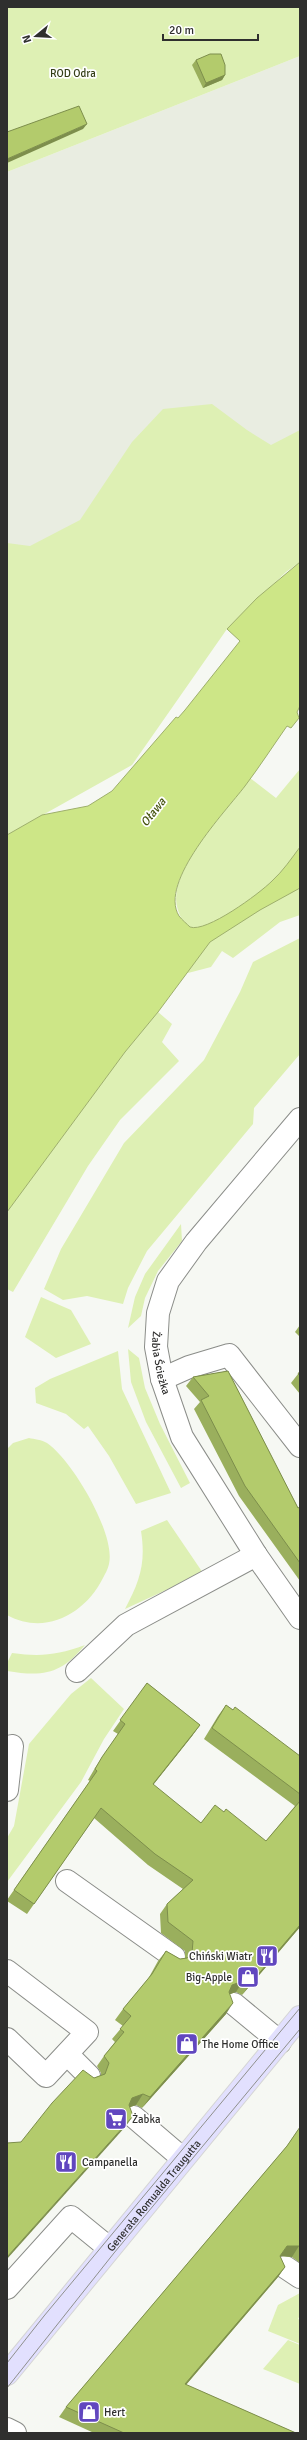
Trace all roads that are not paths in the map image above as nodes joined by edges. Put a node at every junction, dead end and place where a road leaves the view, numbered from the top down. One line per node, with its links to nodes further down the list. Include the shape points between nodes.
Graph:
1 (300, 1119): 2 (street, Żabia Ścieżka, via 196,1242 168,1281 158,1313 156,1347)
2 (162, 1379): 3 (street, via 189,1367 229,1355); 4 (street, Żabia Ścieżka, via 182,1437)
3 (300, 1446)
4 (256, 1555): 5 (street, Żabia Ścieżka); 6 (street, via 126,1626)
5 (300, 1618)
6 (77, 1670)
7 (12, 1746): 8 (street)
8 (7, 1790)
9 (67, 1881): 10 (street)
10 (174, 1957)
11 (7, 1971): 16 (street, via 87,2032)
12 (234, 2004): 15 (street)
13 (300, 2017): 15 (main road, Generała Romualda Traugutta)
14 (7, 2039): 16 (street, via 46,2076)
15 (280, 2042): 19 (main road, Generała Romualda Traugutta)
16 (67, 2054): 17 (street)
17 (89, 2076)
18 (134, 2117): 19 (street)
19 (182, 2158): 20 (main road, Generała Romualda Traugutta)
20 (109, 2248): 21 (street, via 71,2217); 22 (main road, Generała Romualda Traugutta)
21 (7, 2288)
22 (7, 2374)
23 (7, 2429): 24 (street)
24 (15, 2433)

